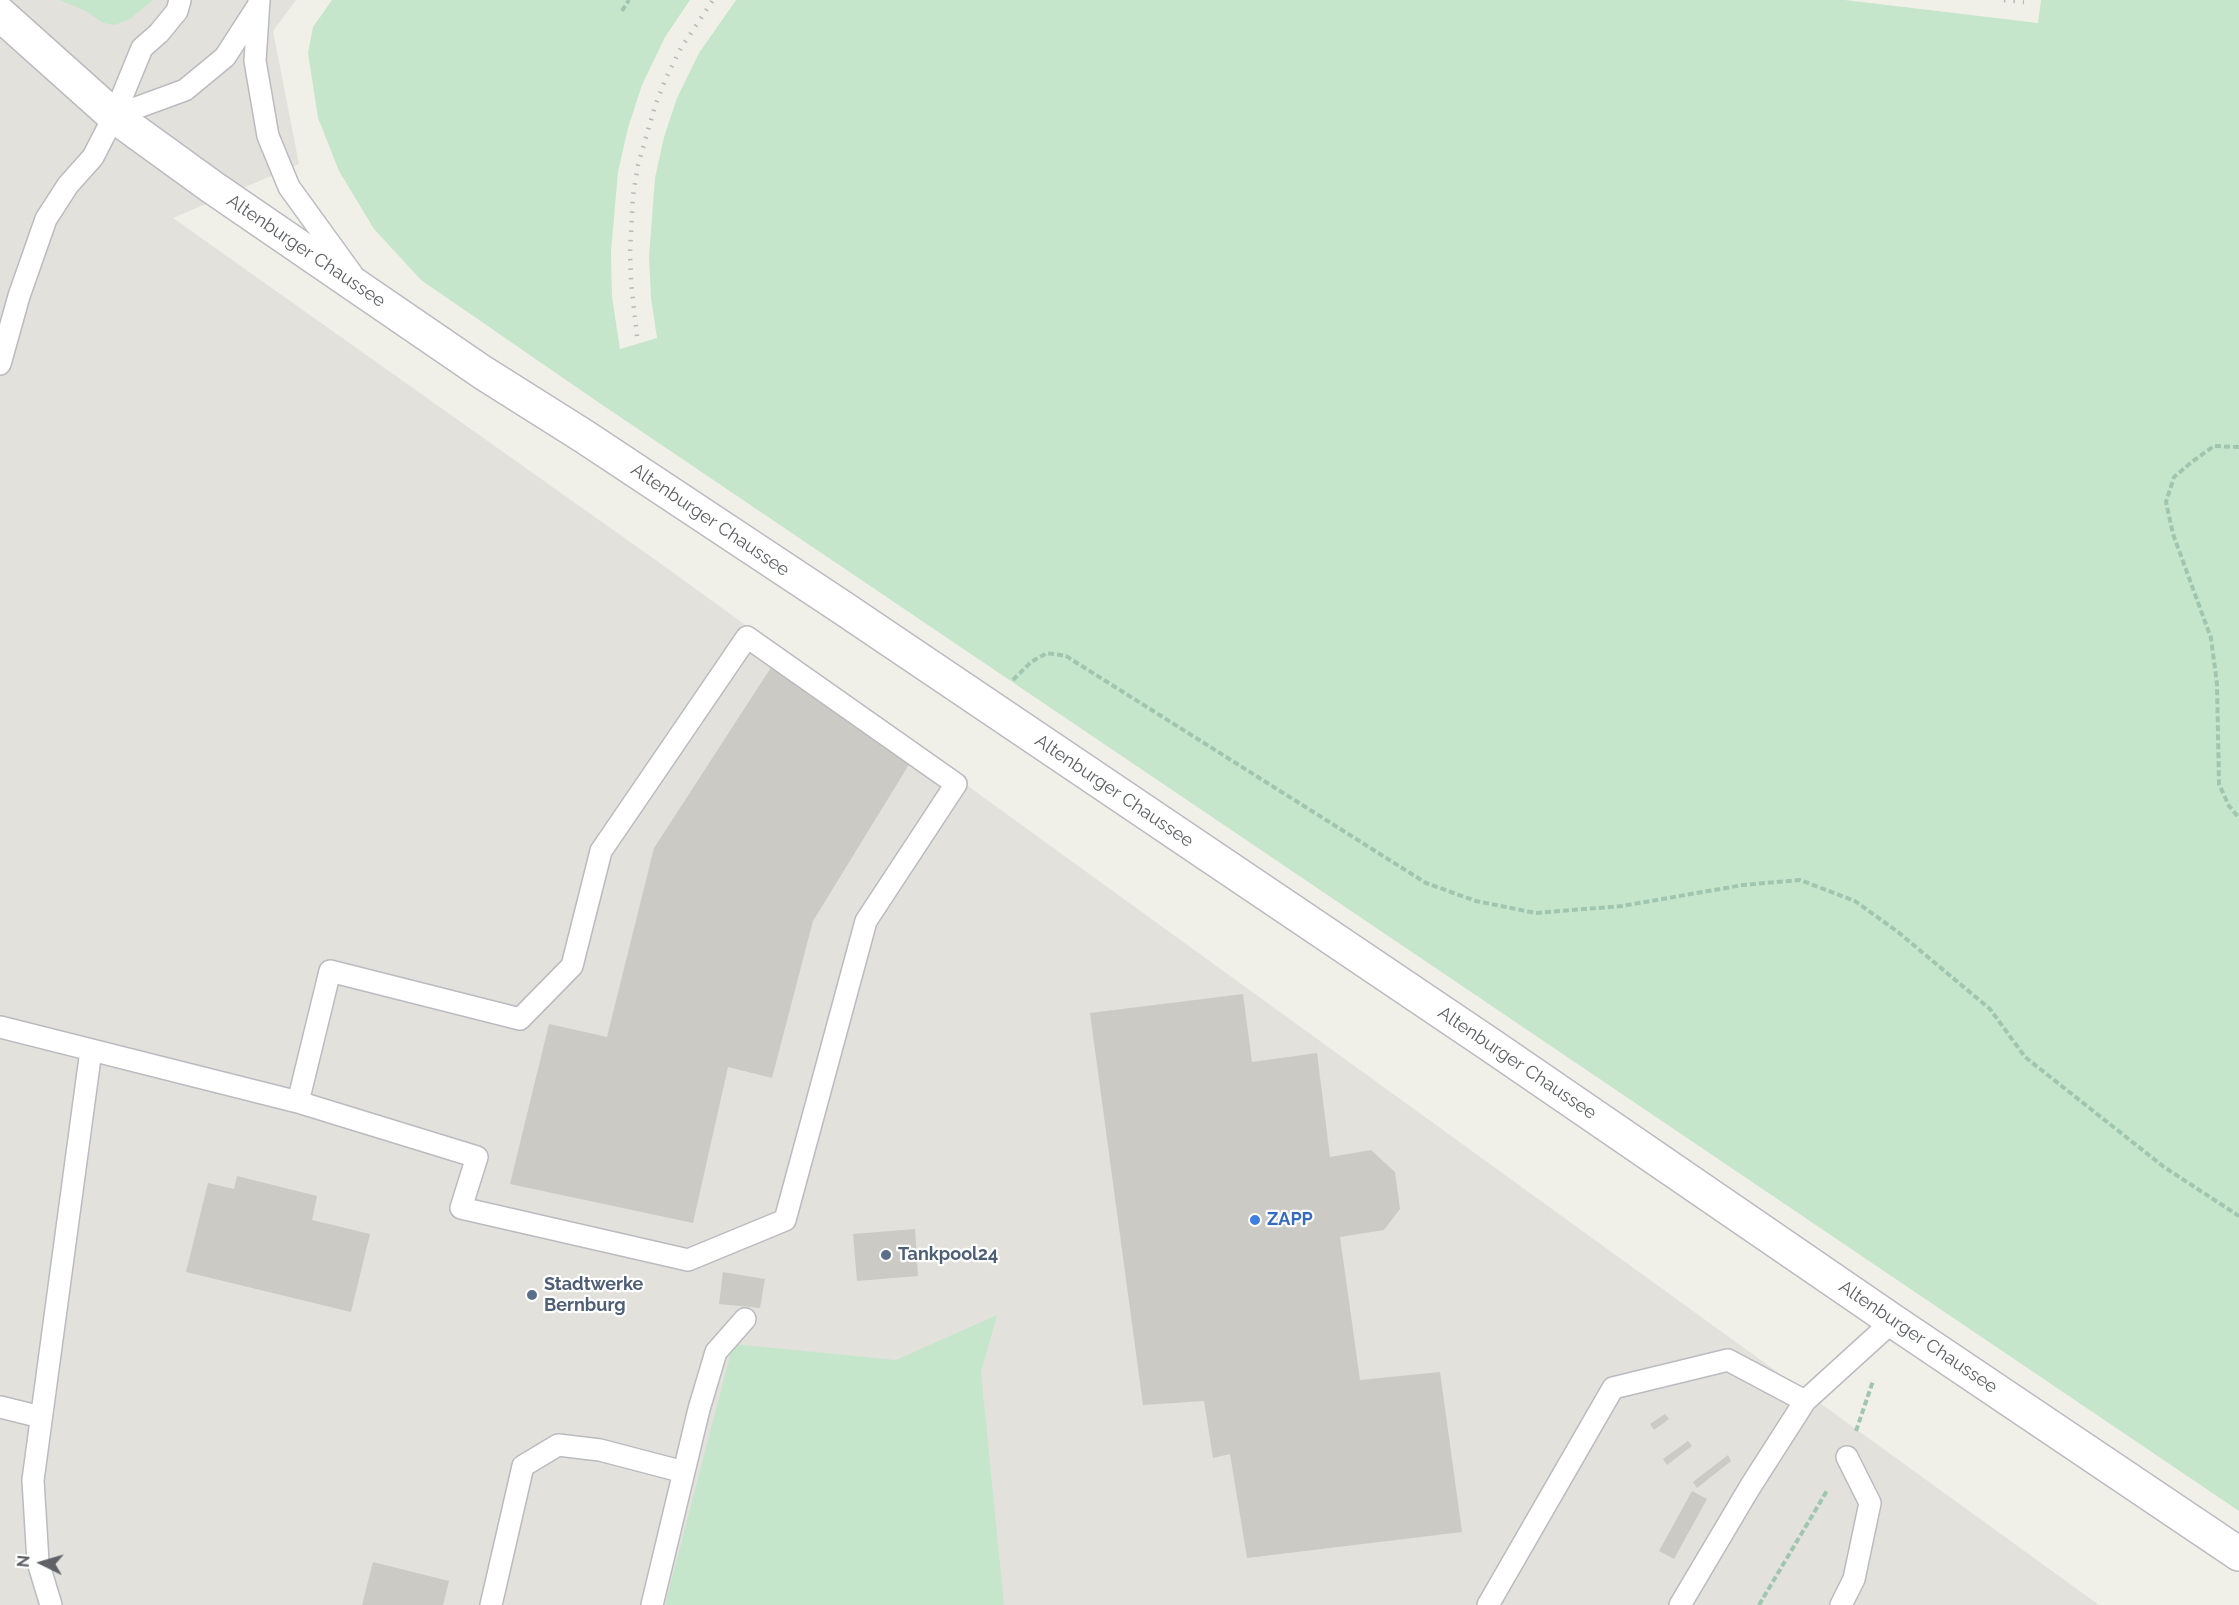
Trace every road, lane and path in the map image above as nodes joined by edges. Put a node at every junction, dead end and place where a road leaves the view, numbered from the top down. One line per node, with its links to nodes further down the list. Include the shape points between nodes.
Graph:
1 (180, 0): 6 (lane, via 177,11 142,48)
2 (629, 0): 4 (path)
3 (258, 4): 6 (lane, via 225,57 185,90); 7 (lane, via 255,61 268,136 289,187)
4 (622, 11)
5 (0, 14): 6 (main road, Altenburger Chaussee)
6 (114, 116): 7 (main road, Altenburger Chaussee); 8 (lane, via 93,157 68,184 46,219)
7 (367, 294): 10 (main road, Altenburger Chaussee)
8 (0, 364)
9 (2239, 447): 11 (path, via 2214,446 2193,461 2174,477 2166,502 2173,534 2211,638 2217,684 2219,784)
10 (987, 706): 15 (path, via 1031,662 1047,653 1066,656 1426,883 1476,902 1536,913 1622,906 1743,885 1800,880 1855,901 1990,1009 2025,1057 2164,1167); 17 (main road, Altenburger Chaussee)
11 (2239, 818)
12 (0, 1027): 13 (lane)
13 (91, 1050): 14 (lane); 20 (lane)
14 (298, 1102): 14 (lane, via 477,1157 461,1208 688,1260 785,1220 866,921 956,784 747,637 601,852 572,966 520,1019 330,971)
15 (2239, 1216)
16 (745, 1319): 22 (lane, via 716,1352)
17 (1893, 1321): 18 (lane); 23 (main road, Altenburger Chaussee)
18 (1805, 1401): 27 (lane, via 1728,1360 1613,1388); 28 (lane)
19 (0, 1407): 20 (lane)
20 (41, 1417): 24 (lane, via 33,1480 38,1562)
21 (1847, 1457): 29 (lane, via 1870,1503 1854,1579)
22 (684, 1472): 25 (lane, via 600,1450 558,1445 523,1467); 26 (lane)
23 (2239, 1554)
24 (51, 1605)
25 (491, 1605)
26 (652, 1605)
27 (1488, 1605)
28 (1680, 1605)
29 (1841, 1605)

